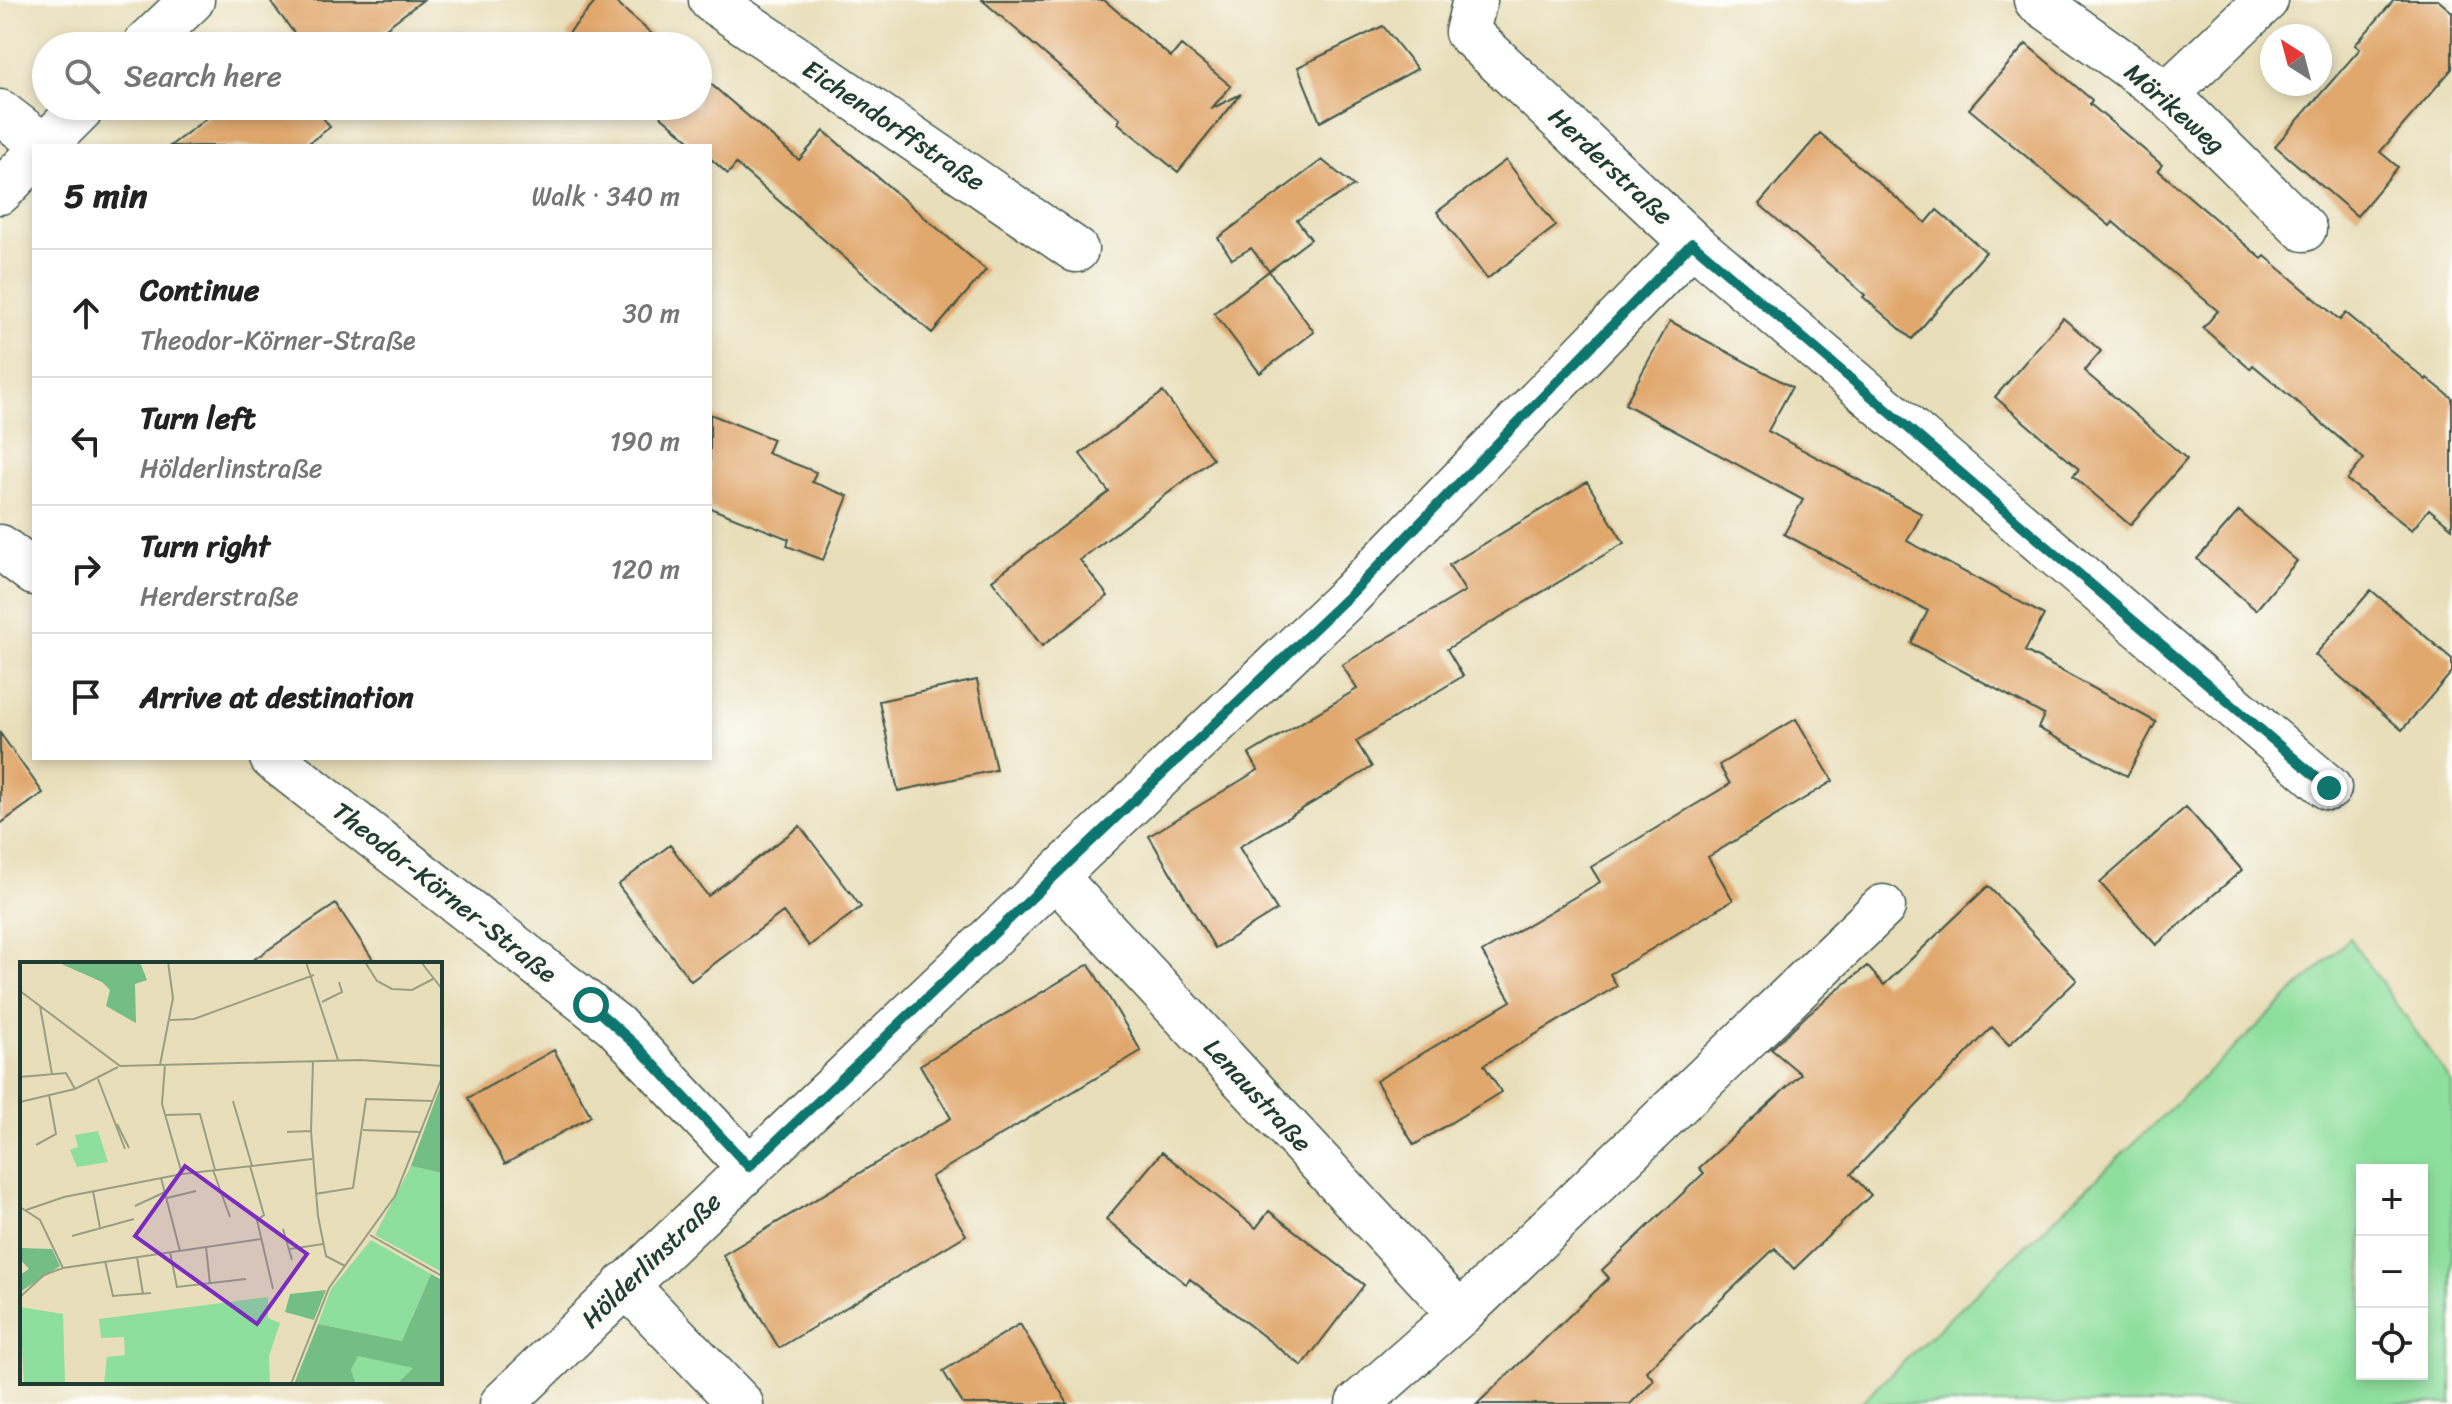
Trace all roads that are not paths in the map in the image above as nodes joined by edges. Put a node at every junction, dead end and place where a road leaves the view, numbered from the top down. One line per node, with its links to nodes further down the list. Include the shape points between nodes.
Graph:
1 (192, 0): 6 (street)
2 (711, 0): 16 (street, Eichendorffstraße)
3 (1475, 0): 15 (street, Herderstraße, via 1467,32)
4 (2036, 0): 7 (street, Mörikeweg)
5 (2266, 0): 7 (street)
6 (159, 32)
7 (2167, 94): 14 (street, Mörikeweg)
8 (0, 112): 10 (street)
9 (70, 120): 11 (street)
10 (41, 144)
11 (46, 144)
12 (32, 159): 13 (street)
13 (0, 192)
14 (2304, 229)
15 (1692, 243): 20 (street, Herderstraße); 21 (street, Hölderlinstraße, via 1350,595)
16 (1076, 250)
17 (0, 547): 18 (street)
18 (32, 571)
19 (275, 760): 23 (street, Theodor-Körner-Straße, via 615,1025)
20 (2329, 788)
21 (1055, 876): 23 (street, Hölderlinstraße); 25 (street, Lenaustraße)
22 (1883, 907): 25 (street)
23 (749, 1167): 24 (street, Hölderlinstraße)
24 (625, 1284): 26 (street, Hölderlinstraße); 27 (street)
25 (1460, 1314): 28 (street)
26 (502, 1404)
27 (741, 1404)
28 (1358, 1404)

